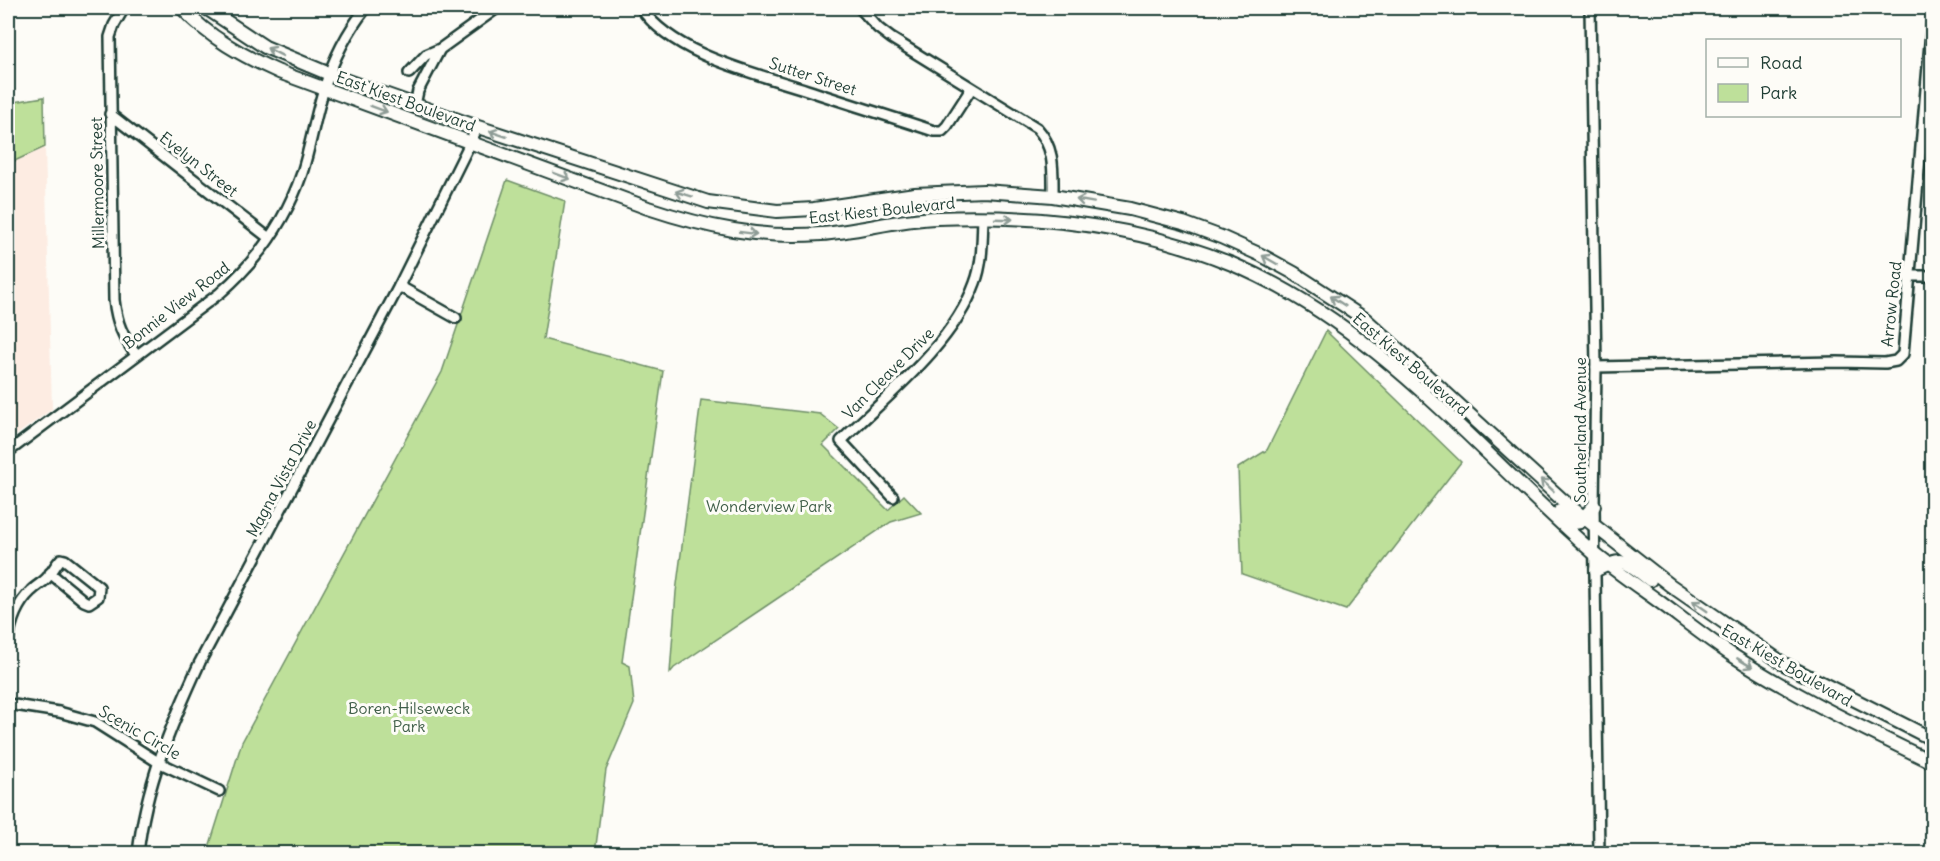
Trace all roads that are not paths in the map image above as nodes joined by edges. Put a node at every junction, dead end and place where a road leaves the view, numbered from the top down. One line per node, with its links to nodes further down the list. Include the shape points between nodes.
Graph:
1 (124, 8): 16 (street, Millermoore Street, via 110,38)
2 (182, 8): 13 (main road, East Kiest Boulevard, via 238,52)
3 (206, 8): 12 (main road, East Kiest Boulevard, one-way to 3, via 265,47)
4 (366, 8): 12 (street, Bonnie View Road)
5 (496, 8): 10 (street)
6 (641, 8): 14 (street, Sutter Street, via 661,29 713,59 934,131 947,126)
7 (861, 8): 14 (street, via 891,38)
8 (1590, 8): 29 (street, Southerland Avenue)
9 (1932, 20): 22 (street, Arrow Road)
10 (440, 50): 11 (street, via 426,56); 15 (street, via 421,84)
11 (409, 73)
12 (329, 74): 13 (street, Bonnie View Road); 15 (main road, East Kiest Boulevard)
13 (324, 89): 18 (main road, East Kiest Boulevard, one-way to 18); 21 (street, Bonnie View Road, via 301,174)
14 (971, 89): 19 (street, via 1037,128 1045,137 1053,163)
15 (415, 105): 17 (main road, East Kiest Boulevard)
16 (110, 114): 21 (street, Evelyn Street); 28 (street, Millermoore Street, via 115,309 122,334)
17 (478, 127): 18 (street, Magna Vista Drive); 19 (main road, East Kiest Boulevard, one-way to 17, via 984,191 915,194 814,210 746,208 708,202)
18 (470, 142): 20 (main road, East Kiest Boulevard, one-way to 20, via 648,208 700,225 744,233 821,234 934,218); 24 (street, Magna Vista Drive)
19 (1053, 196): 25 (main road, East Kiest Boulevard, one-way to 19, via 1261,255 1183,223)
20 (983, 218): 26 (main road, East Kiest Boulevard, one-way to 26, via 1040,220 1140,234 1230,264); 32 (street, Van Cleave Drive, via 976,281 950,331 841,441)
21 (270, 238): 28 (street, Bonnie View Road, via 249,266 220,293)
22 (1909, 276): 23 (street); 29 (street, Arrow Road, via 1903,354 1896,361)
23 (1932, 276)
24 (399, 286): 27 (street); 46 (street, Magna Vista Drive, via 200,662)
25 (1320, 290): 26 (main road); 34 (main road, East Kiest Boulevard, one-way to 25, via 1365,319)
26 (1311, 304): 31 (main road, East Kiest Boulevard, via 1397,370)
27 (456, 318)
28 (136, 355): 30 (street, Bonnie View Road)
29 (1596, 367): 33 (street, Southerland Avenue)
30 (8, 452)
31 (1527, 491): 34 (main road, via 1546,499 1574,523); 36 (main road, East Kiest Boulevard)
32 (892, 497)
33 (1594, 506): 34 (main road); 35 (street, Southerland Avenue)
34 (1584, 518): 35 (main road, East Kiest Boulevard)
35 (1595, 526): 36 (street, Southerland Avenue); 40 (main road, East Kiest Boulevard)
36 (1595, 554): 37 (main road, East Kiest Boulevard); 38 (street, Southerland Avenue)
37 (1608, 564): 38 (main road); 40 (main road, via 1626,562 1655,584); 44 (main road, East Kiest Boulevard, one-way to 44, via 1731,655)
38 (1596, 570): 50 (street, Southerland Avenue)
39 (50, 573): 39 (street, via 84,601 89,603 98,597 99,587 65,560 61,559); 41 (street, via 18,607 10,622)
40 (1670, 585): 43 (main road, East Kiest Boulevard, one-way to 40, via 1784,664)
41 (8, 643)
42 (8, 704): 46 (street, Scenic Circle, via 83,717)
43 (1882, 715): 44 (main road); 45 (main road, East Kiest Boulevard)
44 (1874, 733): 47 (main road, East Kiest Boulevard)
45 (1932, 739)
46 (158, 762): 48 (street, Scenic Circle); 49 (street, Magna Vista Drive)
47 (1932, 762)
48 (219, 791)
49 (138, 854)
50 (1599, 854)

